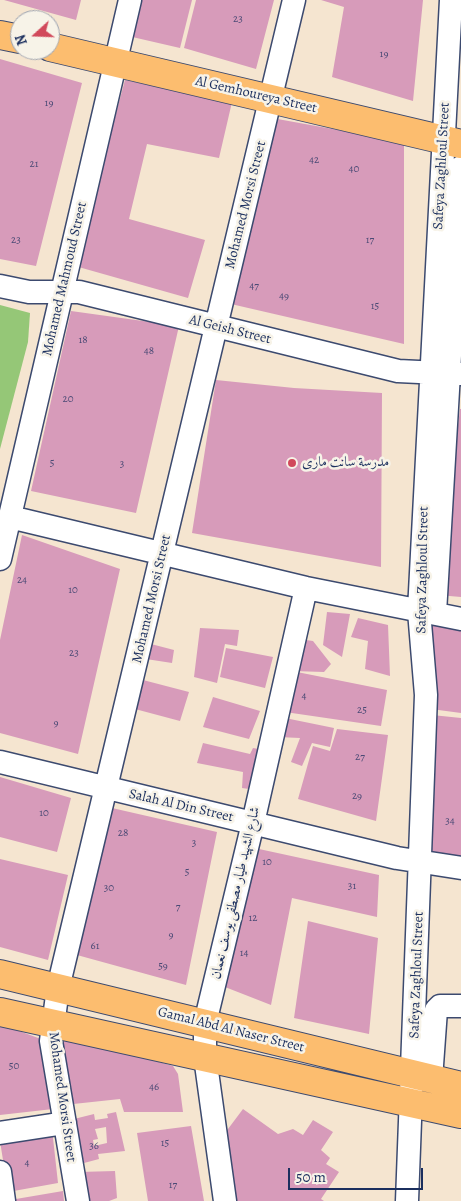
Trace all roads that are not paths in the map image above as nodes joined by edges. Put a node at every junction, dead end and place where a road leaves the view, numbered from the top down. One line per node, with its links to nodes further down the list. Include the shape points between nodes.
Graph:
1 (130, 0): 5 (street, Mohamed Mahmoud Street)
2 (294, 0): 6 (street, Mohamed Morsi Street)
3 (451, 0): 7 (street, Safeya Zaghloul Street)
4 (60, 48): 5 (main road, Al Gemhoureya Street)
5 (116, 62): 6 (main road, Al Gemhoureya Street); 10 (street, Mohamed Mahmoud Street)
6 (272, 99): 7 (main road, Al Gemhoureya Street); 11 (street, Mohamed Morsi Street)
7 (452, 142): 12 (street, Safeya Zaghloul Street)
8 (461, 167): 12 (street, Safeya Zaghloul Street)
9 (0, 286): 10 (street, Al Geish Street, via 49,294)
10 (62, 291): 11 (street, Al Geish Street, via 79,292); 13 (street, Mohamed Mahmoud Street)
11 (216, 327): 12 (street, Al Geish Street, via 398,371); 14 (street, Mohamed Morsi Street)
12 (447, 373): 17 (street, Safeya Zaghloul Street)
13 (10, 517): 14 (street); 15 (street, Mohamed Mahmoud Street)
14 (163, 555): 16 (street); 20 (street, Mohamed Morsi Street)
15 (0, 559)
16 (306, 588): 17 (street); 21 (street, شارع الشهيد طيار مصطفى يوسف نعمان)
17 (427, 612): 18 (street); 22 (street, Safeya Zaghloul Street)
18 (461, 619)
19 (0, 762): 20 (street, Salah Al Din Street)
20 (107, 789): 21 (street, Salah Al Din Street); 25 (street, Mohamed Morsi Street)
21 (254, 823): 22 (street, Salah Al Din Street); 28 (street, شارع الشهيد طيار مصطفى يوسف نعمان)
22 (421, 861): 23 (street, Salah Al Din Street); 31 (street, Safeya Zaghloul Street)
23 (461, 868)
24 (0, 974): 25 (main road, Gamal Abd Al Naser Street)
25 (58, 988): 28 (main road, Gamal Abd Al Naser Street); 29 (street, Mohamed Morsi Street)
26 (461, 1006): 31 (street, via 440,1006 436,1010)
27 (0, 1012): 29 (main road)
28 (205, 1023): 30 (street, شارع الشهيد طيار مصطفى يوسف نعمان); 31 (main road, Gamal Abd Al Naser Street)
29 (52, 1025): 30 (main road); 35 (street, Mohamed Morsi Street, via 51,1041)
30 (204, 1057): 33 (main road); 40 (street, شارع الشهيد طيار مصطفى يوسف نعمان)
31 (422, 1077): 32 (main road, Gamal Abd Al Naser Street); 33 (street, Safeya Zaghloul Street)
32 (461, 1086)
33 (412, 1104): 34 (main road); 41 (street, Safeya Zaghloul Street)
34 (461, 1114)
35 (65, 1123): 36 (street); 39 (street, Mohamed Morsi Street)
36 (0, 1132)
37 (0, 1172): 38 (street)
38 (4, 1201)
39 (78, 1201)
40 (225, 1201)
41 (407, 1201)

